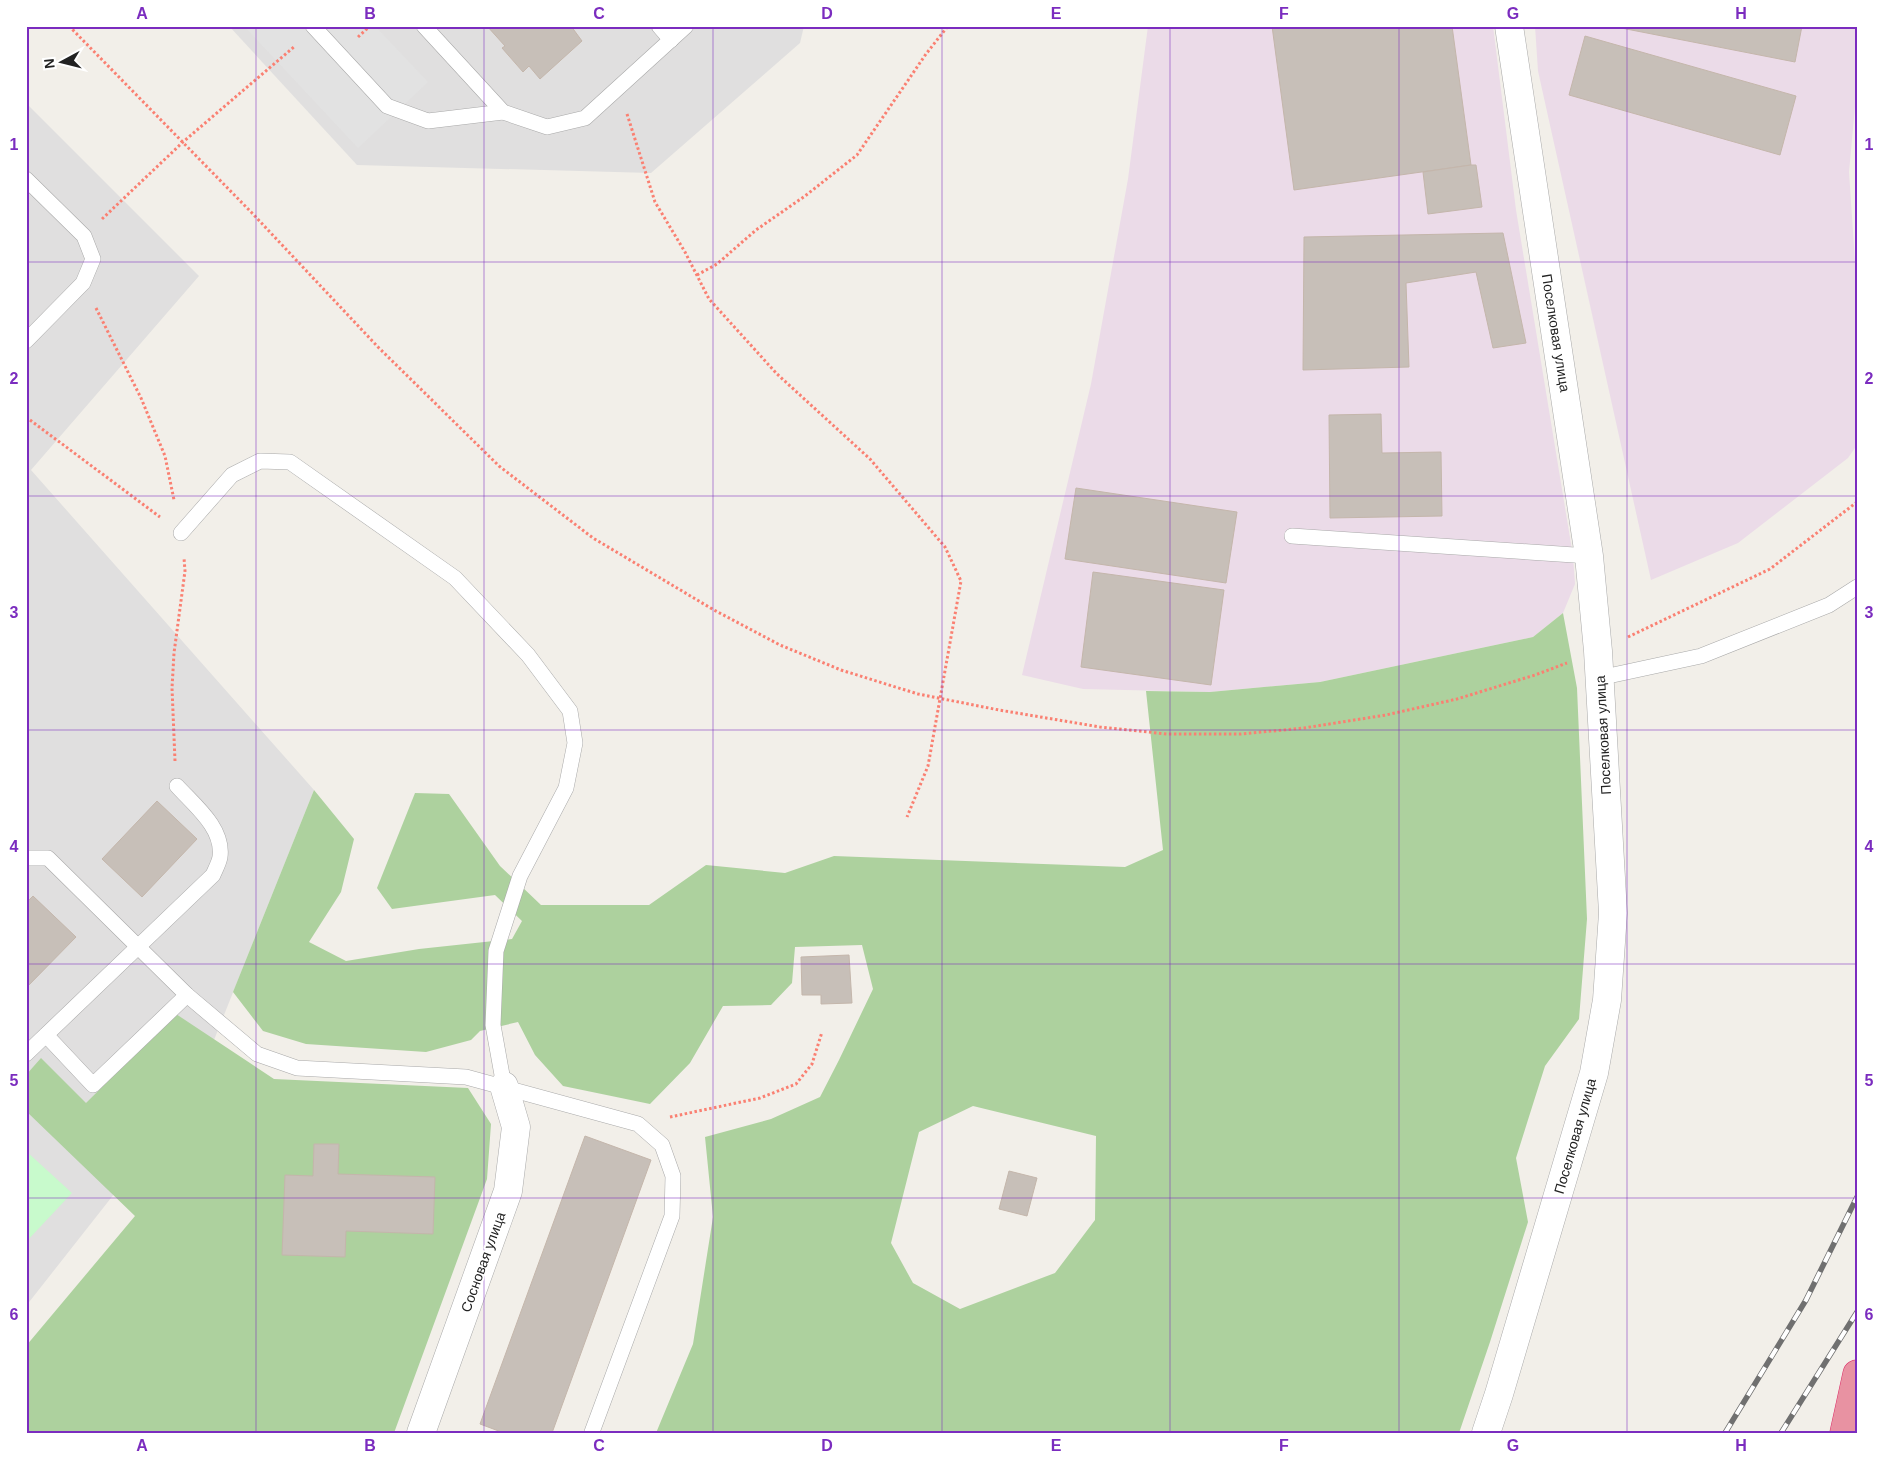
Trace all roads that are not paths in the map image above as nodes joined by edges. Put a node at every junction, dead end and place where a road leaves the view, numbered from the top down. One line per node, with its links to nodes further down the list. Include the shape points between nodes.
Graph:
1 (424, 26): 7 (lane)
2 (659, 26): 6 (lane)
3 (686, 26): 6 (lane)
4 (1509, 26): 12 (street, Поселковая улица)
5 (314, 28): 7 (lane, via 387,106 428,121)
6 (671, 40): 7 (lane, via 585,118 548,128)
7 (503, 112)
8 (26, 179): 9 (lane, via 84,236 93,259 83,283)
9 (26, 341)
10 (181, 533): 21 (lane, via 232,475 260,461 290,462 455,578 528,655 570,712 575,743 566,788 520,876 496,950 493,1024)
11 (1292, 536): 12 (lane)
12 (1589, 556): 14 (street, Поселковая улица)
13 (1857, 587): 14 (lane, via 1829,605 1701,656)
14 (1599, 665): 25 (street, Поселковая улица, via 1613,913 1607,1000 1594,1073)
15 (176, 786): 17 (lane, via 208,819 218,837 220,857 212,875)
16 (26, 858): 17 (lane, via 48,858)
17 (139, 948): 18 (lane); 19 (lane)
18 (187, 995): 19 (lane, via 93,1085); 21 (lane, via 257,1054 297,1068 466,1077)
19 (46, 1035): 20 (lane)
20 (26, 1054)
21 (504, 1086): 23 (lane, via 638,1124 662,1145 673,1176 672,1216); 24 (street, Сосновая улица, via 516,1127 508,1191)
22 (1857, 1374): 26 (highway)
23 (592, 1432)
24 (421, 1433)
25 (1486, 1433)
26 (1844, 1433)

